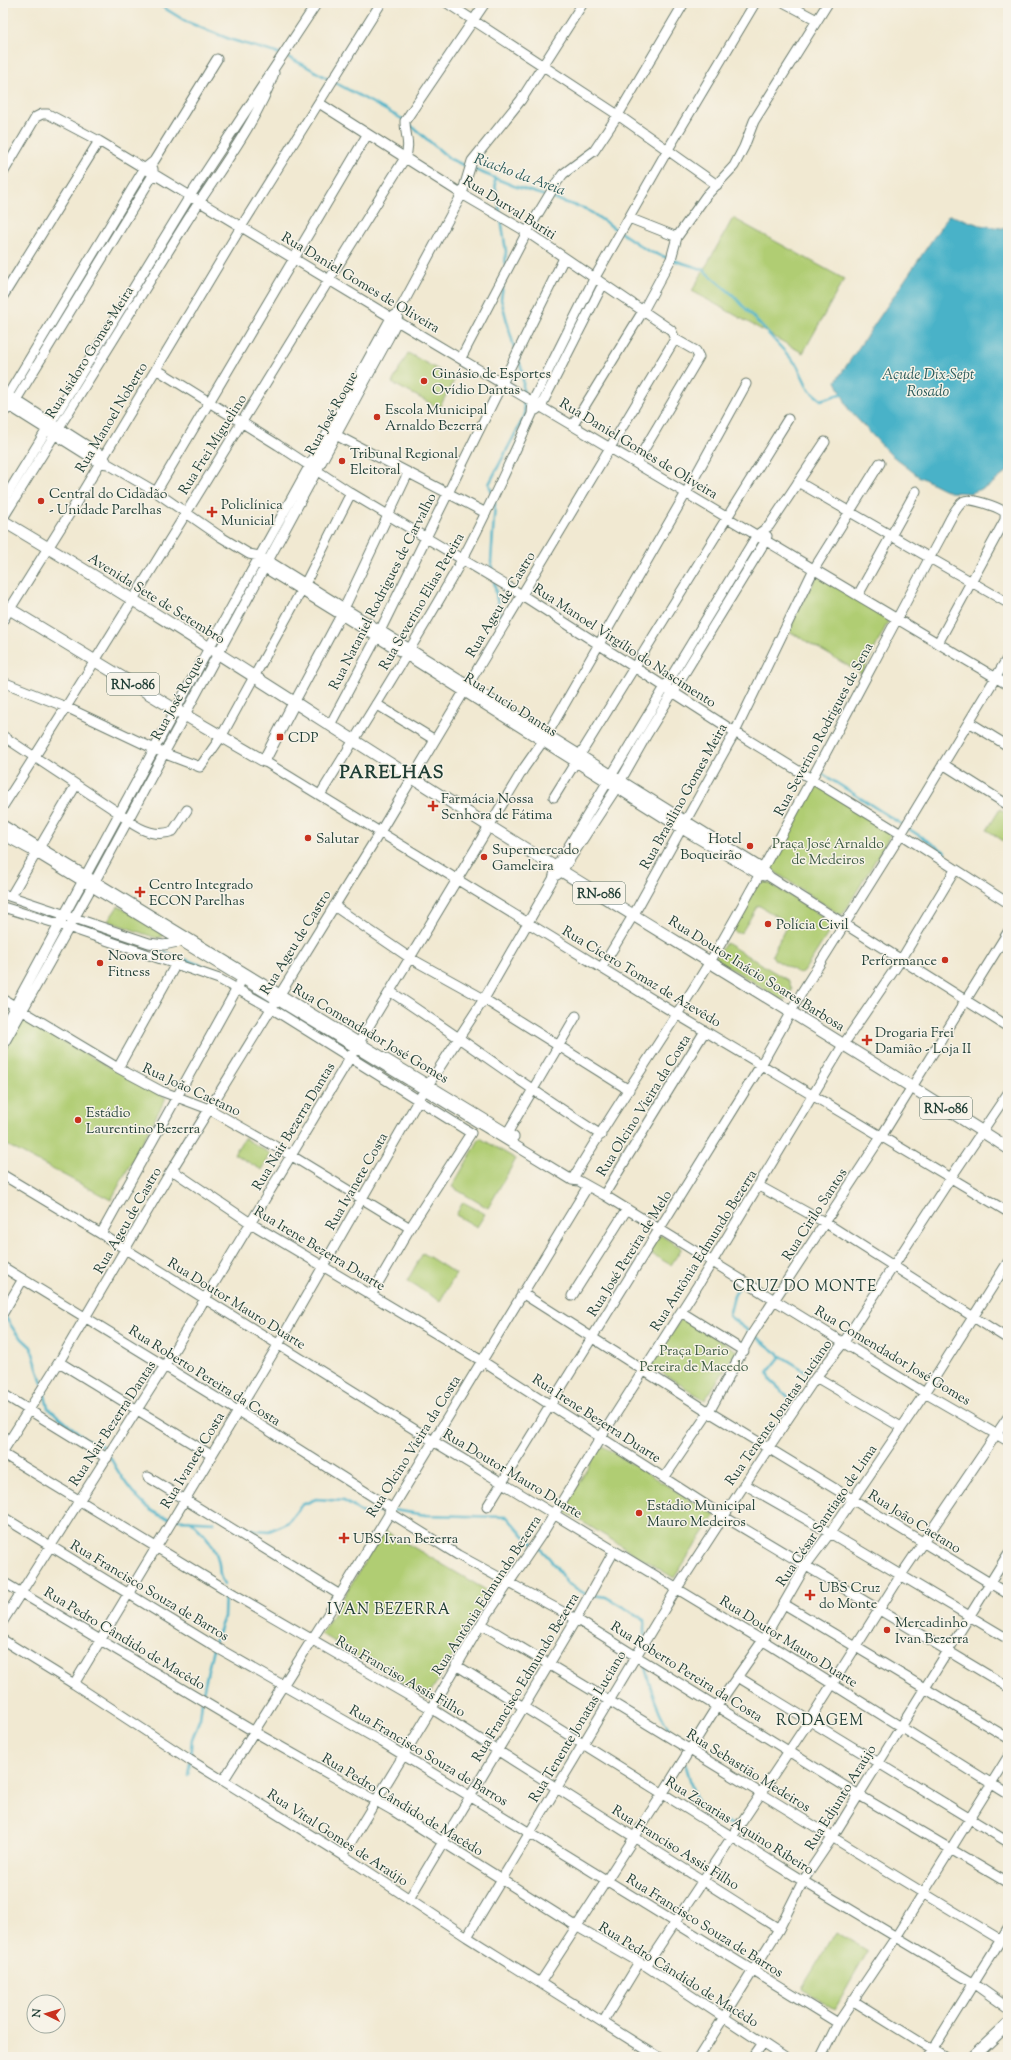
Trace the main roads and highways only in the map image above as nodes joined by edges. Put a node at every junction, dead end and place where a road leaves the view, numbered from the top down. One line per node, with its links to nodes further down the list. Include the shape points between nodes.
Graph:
1 (3, 521): 3 (main road, Avenida Sete de Setembro / RN-086, via 134,600)
2 (6, 607): 3 (main road, RN-086, via 264,761)
3 (294, 703): 4 (main road, Rua Doutor Inácio Soares Barbosa / RN-086, via 489,826 792,1011)
4 (1008, 1148)
5 (1008, 2024): 6 (main road)
6 (973, 2057)

